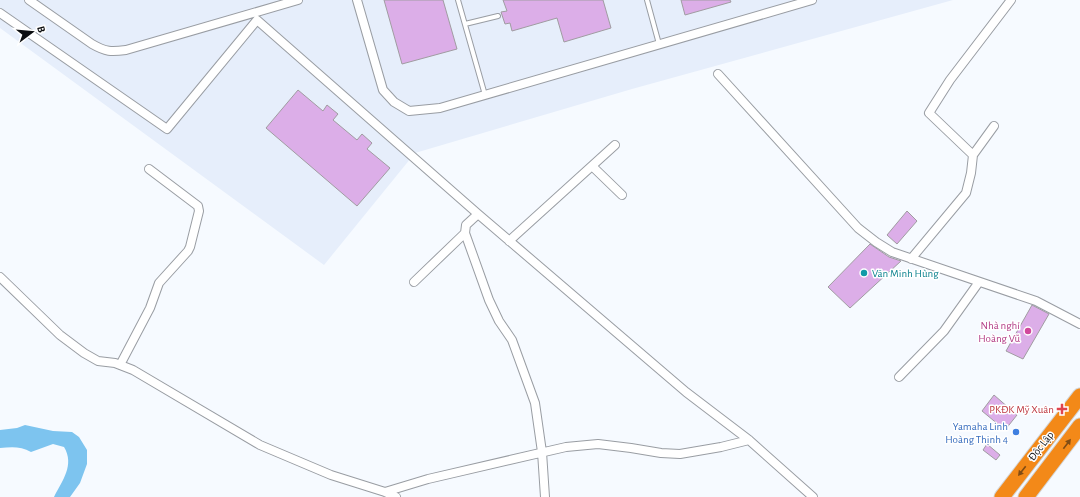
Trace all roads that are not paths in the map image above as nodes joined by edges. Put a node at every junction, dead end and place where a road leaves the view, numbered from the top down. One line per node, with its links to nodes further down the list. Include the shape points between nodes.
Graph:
1 (29, 0): 2 (street, via 102,50 114,51 126,50)
2 (298, 0)
3 (357, 0): 13 (street, via 383,90 394,102 409,111 440,108)
4 (458, 0): 10 (lane)
5 (647, 0): 11 (lane)
6 (812, 0): 11 (street)
7 (1011, 0): 16 (street, via 950,80 929,113)
8 (0, 13): 20 (street, via 167,129 257,20)
9 (498, 16): 10 (lane)
10 (465, 24): 13 (lane)
11 (659, 44): 13 (street)
12 (718, 74): 23 (street, via 858,228 892,252)
13 (485, 95)
14 (994, 126): 16 (street)
15 (615, 146): 17 (street)
16 (973, 155): 23 (street, via 966,193)
17 (592, 166): 19 (street); 22 (street)
18 (149, 169): 28 (street, via 194,202 199,211 188,251 159,283 150,308)
19 (622, 195)
20 (478, 214): 21 (street, via 466,225); 22 (street)
21 (465, 233): 25 (street); 33 (street, via 489,300 512,340 533,397)
22 (510, 241): 32 (street, via 686,392)
23 (911, 259): 26 (street)
24 (0, 277): 28 (street, via 60,335 84,353 98,361)
25 (414, 282)
26 (979, 282): 27 (street, via 1036,302); 29 (street, via 944,331)
27 (1080, 324)
28 (120, 366): 34 (street, via 133,370 260,445 331,475)
29 (899, 377)
30 (1080, 396): 38 (highway, Độc Lập, one-way to 38)
31 (1080, 426): 39 (highway, Độc Lập, one-way to 31)
32 (749, 440): 33 (street, via 721,448 680,454 598,444); 37 (street)
33 (542, 452): 34 (street); 36 (street)
34 (385, 492): 35 (street)
35 (396, 497)
36 (545, 497)
37 (813, 497)
38 (1002, 497)
39 (1026, 497)

